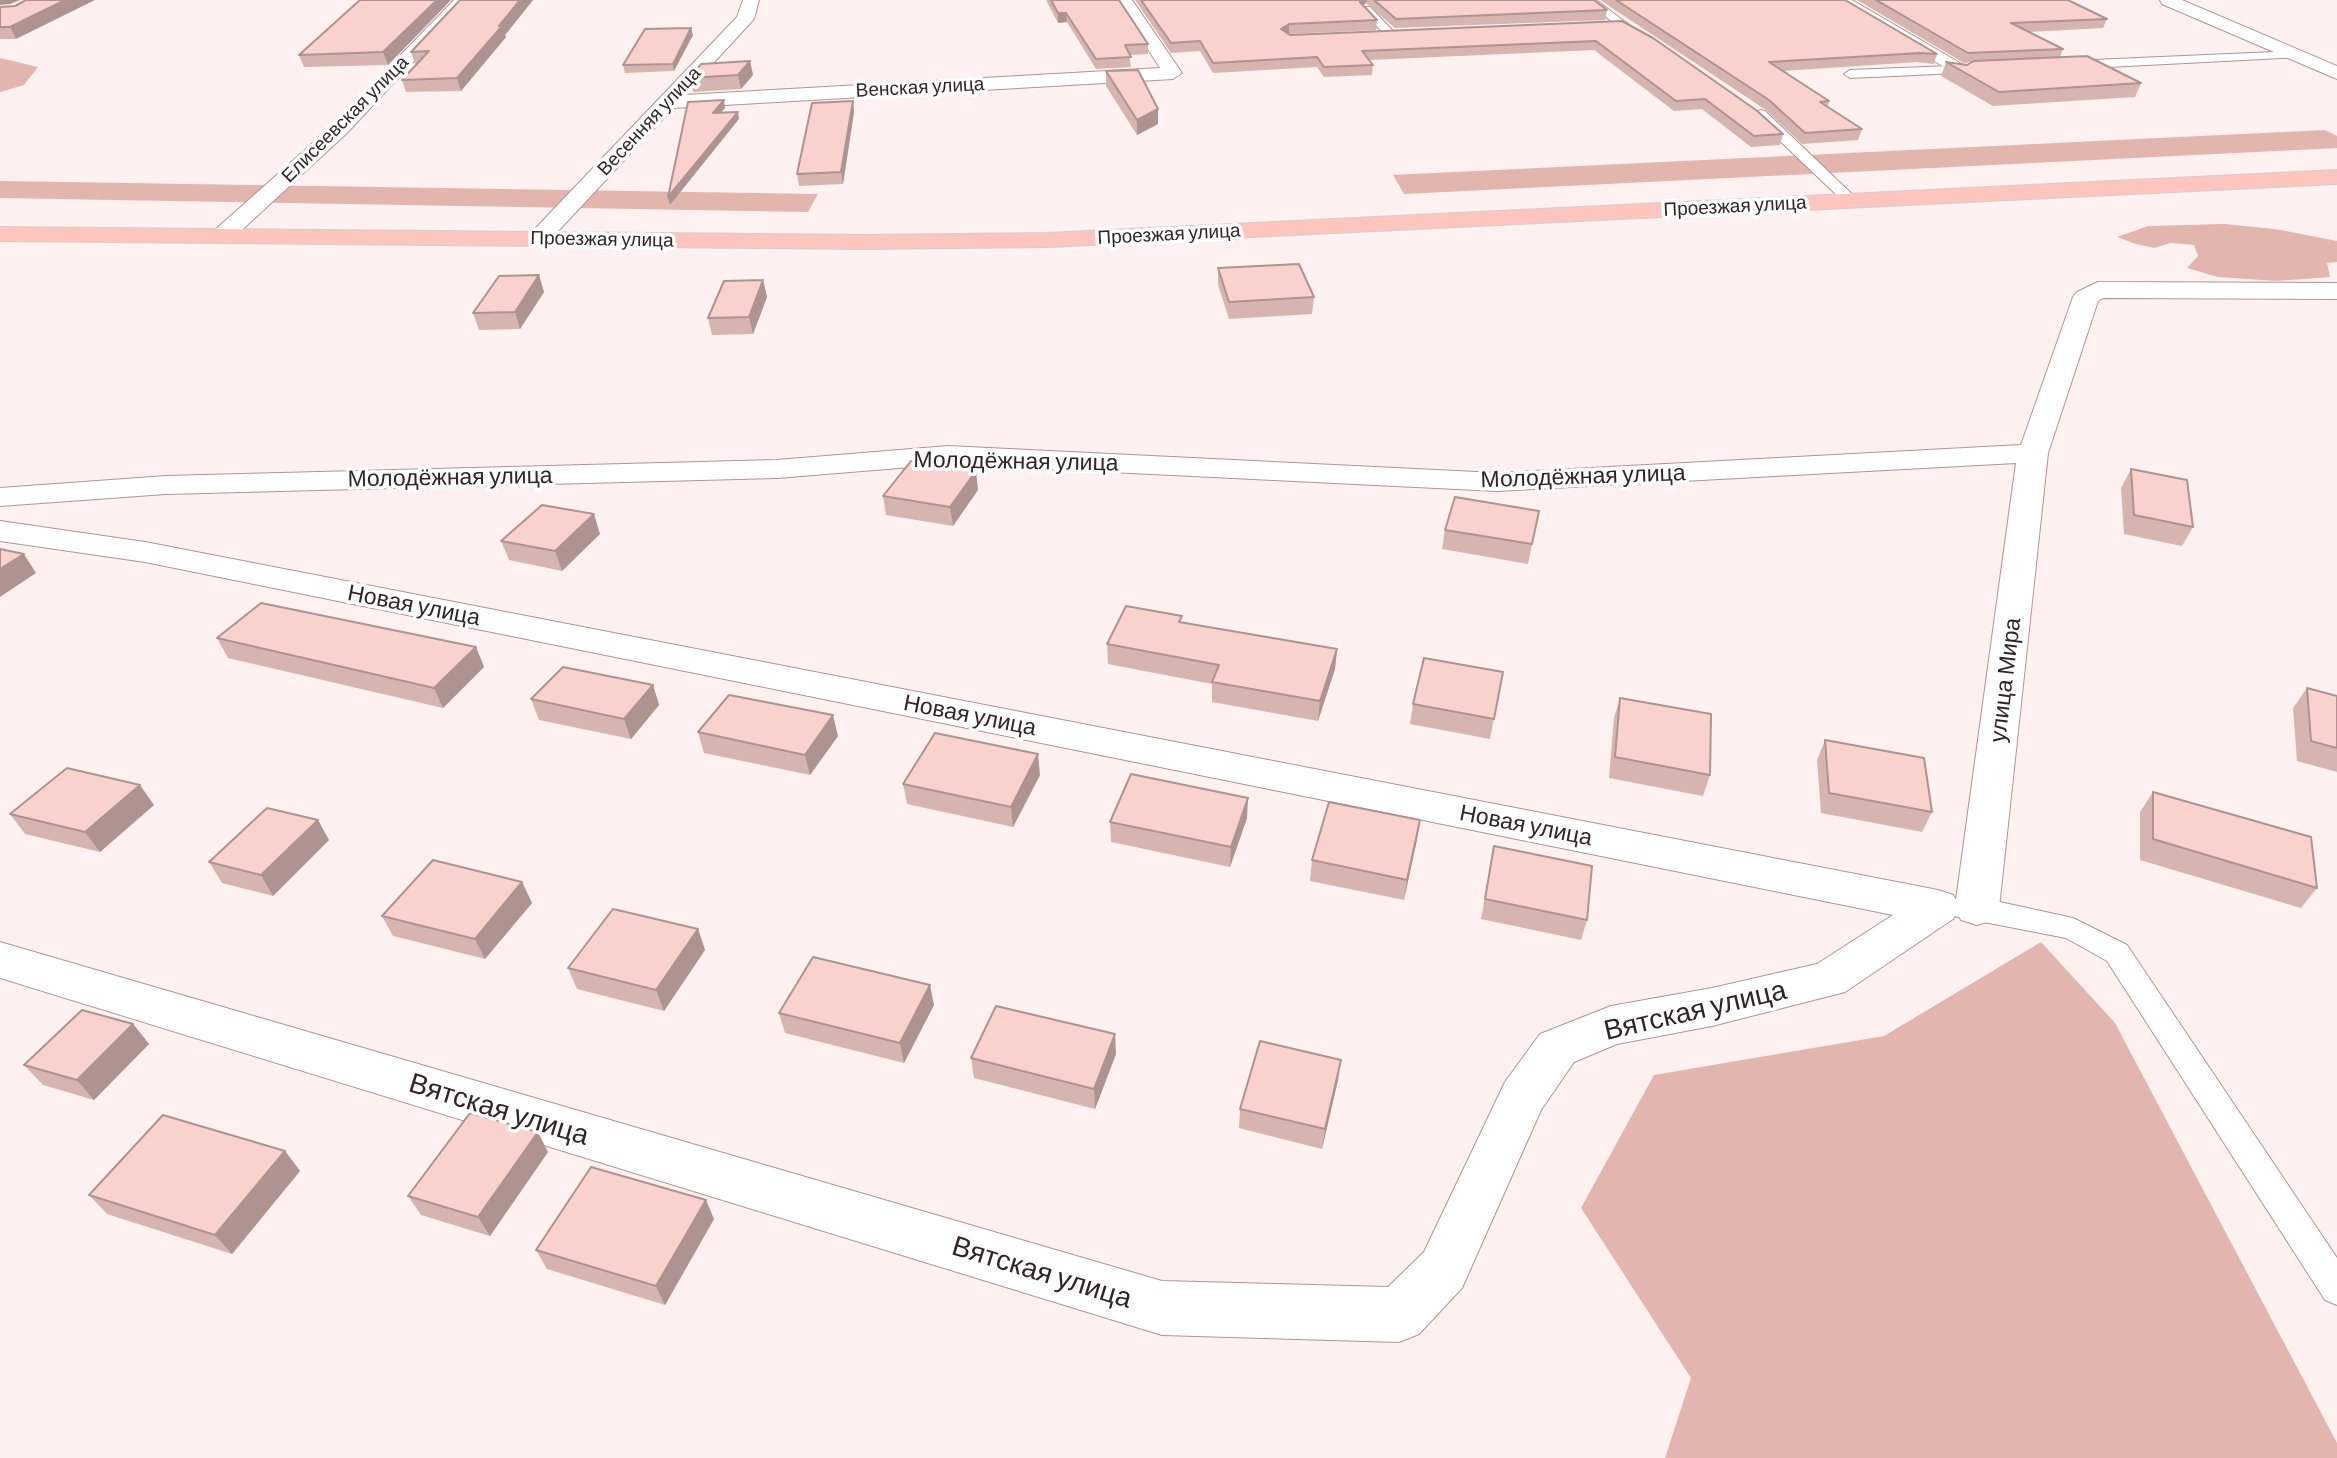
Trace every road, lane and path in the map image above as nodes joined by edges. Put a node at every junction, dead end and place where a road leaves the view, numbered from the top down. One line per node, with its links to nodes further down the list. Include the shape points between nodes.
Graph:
1 (463, 0): 21 (street, Елисеевская улица, via 340,129)
2 (751, 0): 16 (street, Весенняя улица, via 745,19)
3 (1124, 0): 16 (street, Венская улица, via 1173,73)
4 (1589, 0): 8 (lane, via 1629,28)
5 (1840, 0): 13 (street)
6 (2168, 0): 10 (street)
7 (1366, 9): 9 (lane, via 1385,36)
8 (1596, 26)
9 (1405, 35)
10 (2297, 55): 11 (lane); 14 (street)
11 (2060, 66)
12 (1991, 69): 13 (lane)
13 (1963, 70): 15 (lane)
14 (2337, 73)
15 (1850, 74)
16 (667, 102): 22 (street, Весенняя улица)
17 (1750, 108): 19 (lane)
18 (2337, 177): 19 (main road, Проезжая улица)
19 (1851, 201): 22 (main road, Проезжая улица, via 1048,240)
20 (0, 234): 21 (main road, Проезжая улица)
21 (224, 234): 22 (main road, Проезжая улица)
22 (539, 238)
23 (2337, 291): 24 (street, улица Мира, via 2098,290 2086,297)
24 (2033, 453): 25 (street, Молодёжная улица, via 1497,482 948,455 778,469 166,485); 27 (street, улица Мира)
25 (0, 497)
26 (0, 531): 27 (street, Новая улица, via 159,555)
27 (1958, 907): 28 (street, Вятская улица, via 1829,979 1611,1026 1557,1048 1522,1097 1443,1270 1399,1315 1162,1308); 29 (lane, via 2073,929 2117,953)
28 (0, 960)
29 (2337, 1288)

